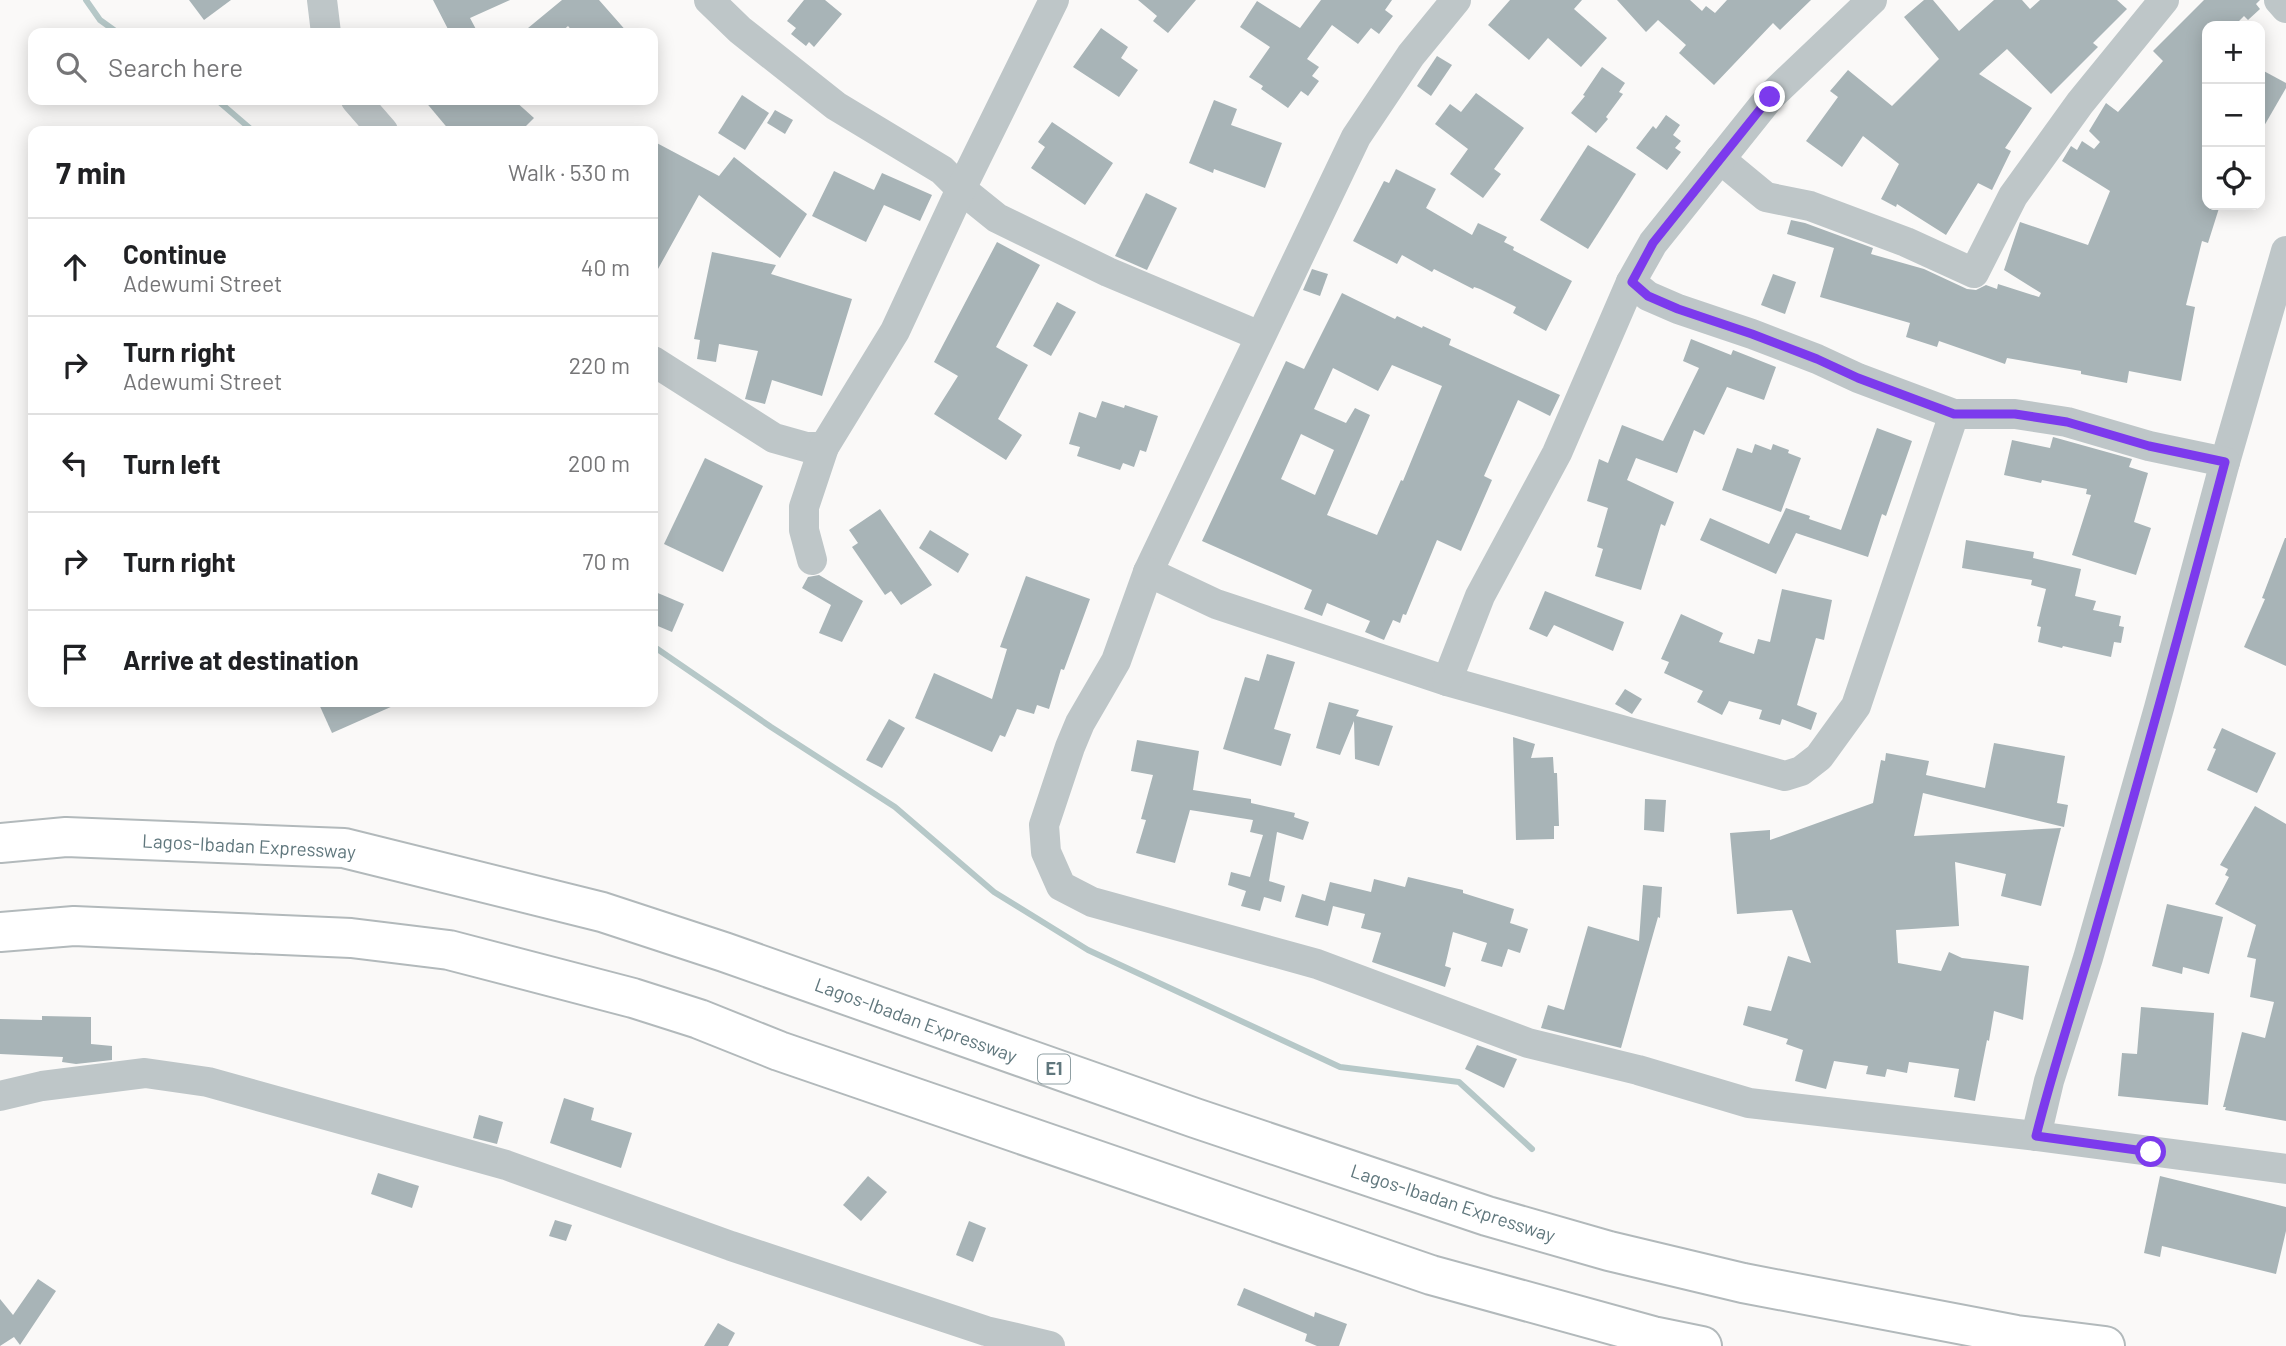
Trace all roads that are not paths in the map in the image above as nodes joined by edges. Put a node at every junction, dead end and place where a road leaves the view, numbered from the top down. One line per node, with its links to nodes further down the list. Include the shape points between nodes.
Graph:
1 (322, 0): 9 (street)
2 (709, 0): 13 (street, via 836,106 942,170)
3 (1054, 0): 13 (street)
4 (1872, 0): 12 (street, via 1770,97)
5 (2164, 0): 12 (street, via 2080,103 2013,196 1973,273 1810,206 1766,197)
6 (2278, 0): 8 (street)
7 (1449, 3): 17 (street, via 1356,137)
8 (2286, 8)
9 (325, 28)
10 (360, 105): 11 (street)
11 (379, 126)
12 (1720, 159): 15 (street, via 1653,243)
13 (961, 189): 17 (street, via 998,218 1071,254); 20 (street, via 895,331)
14 (2286, 251): 16 (street)
15 (1632, 282): 19 (street, via 1648,296 1678,309); 24 (street, via 1557,453 1480,596)
16 (2279, 304): 21 (street)
17 (1260, 336): 23 (street)
18 (658, 364): 20 (street, via 774,438)
19 (1954, 414): 21 (street, via 2015,414 2067,422); 24 (street, via 1856,706 1819,757 1801,771 1785,776 1761,771)
20 (824, 447): 22 (street, via 804,507)
21 (2225, 462): 28 (street)
22 (812, 560)
23 (1148, 572): 24 (street, via 1216,604); 28 (street, via 1116,661 1080,723 1044,825 1045,852 1061,886 1092,902 1317,964 1528,1042 1749,1103)
24 (1447, 681)
25 (0, 844): 32 (highway, Lagos-Ibadan Expressway / E1, via 66,837 344,848 602,912 1195,1118 1487,1216 1609,1251 1743,1283 2016,1335)
26 (0, 932): 31 (highway, via 88,927 351,938 449,950 699,1019 1432,1275)
27 (0, 1096): 30 (street, via 145,1073 208,1082 506,1166 961,1323)
28 (2036, 1136): 29 (street)
29 (2286, 1169)
30 (1050, 1346)
31 (1702, 1346)
32 (2105, 1346)

